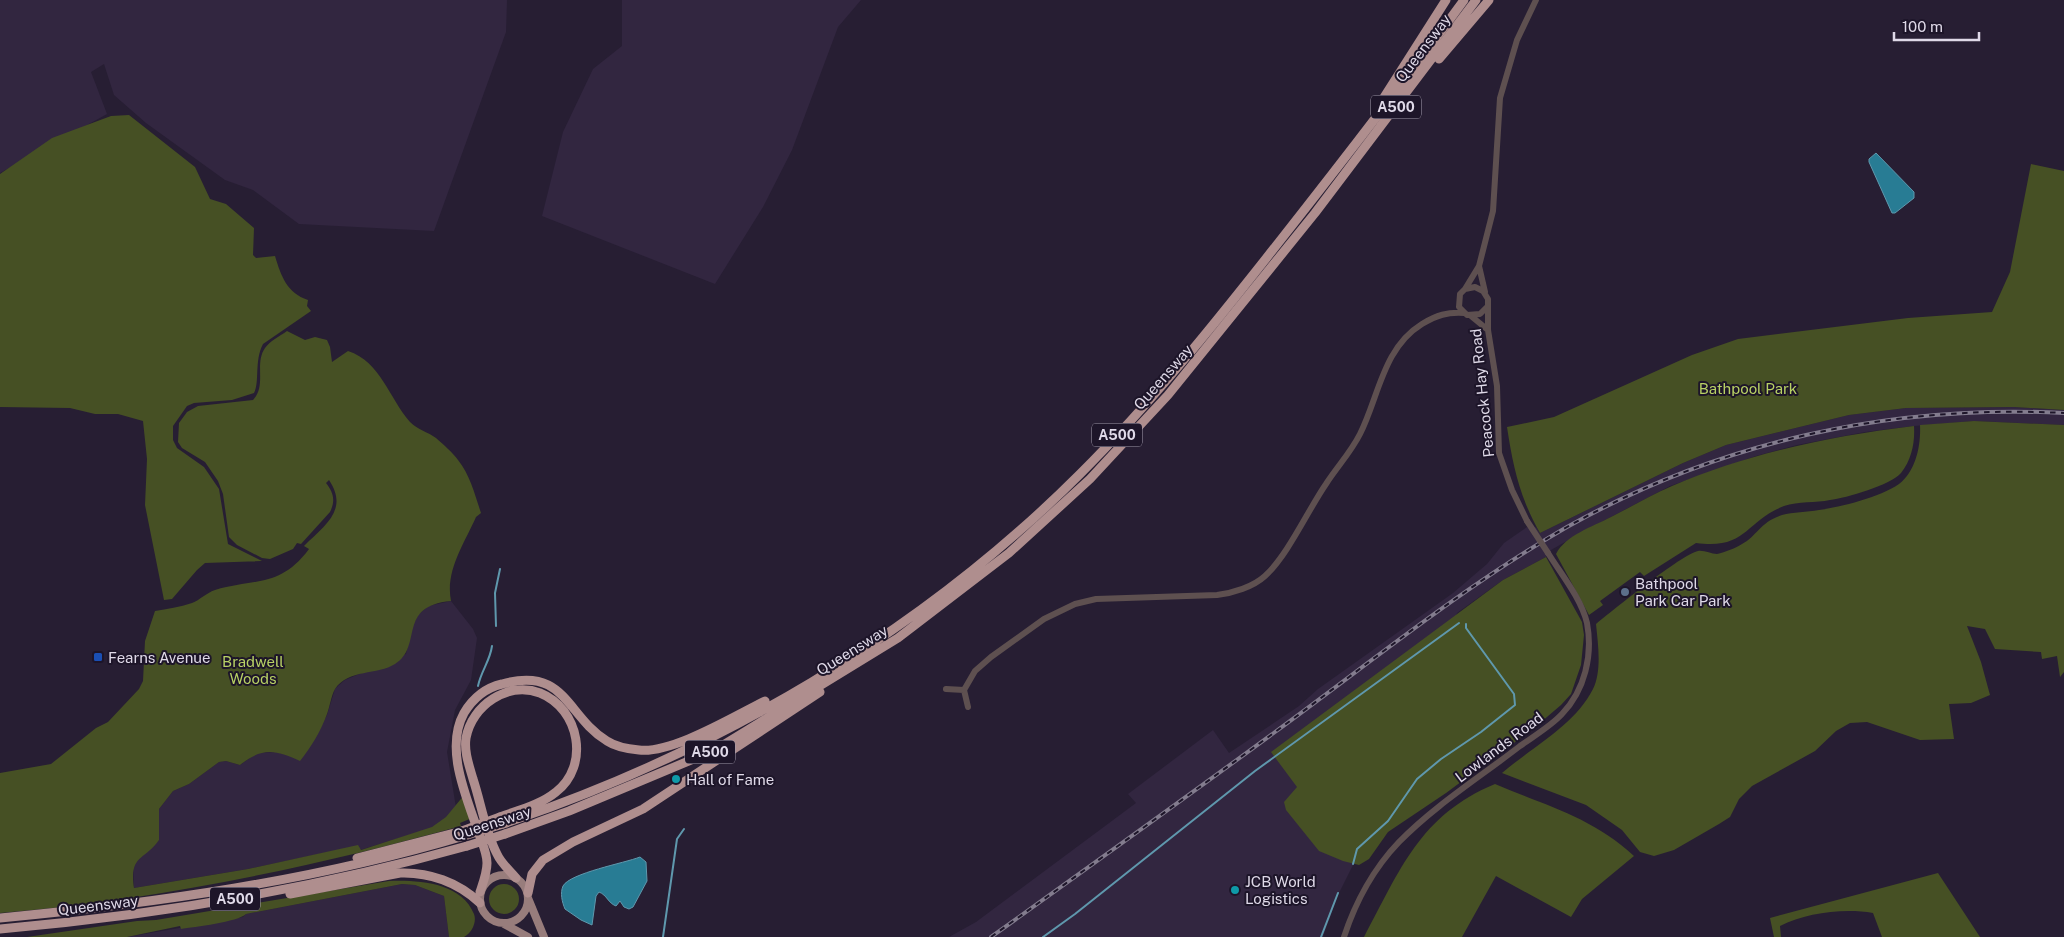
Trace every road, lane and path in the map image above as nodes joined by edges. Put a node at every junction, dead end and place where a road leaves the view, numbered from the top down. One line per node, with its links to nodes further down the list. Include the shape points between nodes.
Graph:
1 (1446, 0): 7 (highway)
2 (1464, 0): 7 (highway, Queensway / A500)
3 (1476, 0): 6 (highway, Queensway / A500)
4 (1488, 0): 6 (highway, A500)
5 (1536, 0): 8 (street, Peacock Hay Road, via 1517,40 1503,84 1493,211)
6 (1377, 132): 17 (highway, Queensway / A500, via 1168,395 1090,479 1010,553)
7 (1340, 164): 18 (highway, Queensway / A500, via 1195,347 1080,474 1002,546 891,632)
8 (1479, 266): 9 (street); 11 (street, Peacock Hay Road)
9 (1465, 288): 10 (street); 11 (street, via 1475,286)
10 (1460, 294): 13 (street); 14 (street, Peacock Hay Road, via 1458,303)
11 (1486, 294): 12 (street, Peacock Hay Road)
12 (1486, 308): 14 (street, Peacock Hay Road, via 1480,314); 15 (street, Peacock Hay Road)
13 (1448, 312): 14 (street); 20 (street, via 1411,331 1395,350 1356,442 1265,576 1234,593 1096,599 1075,604 1044,620 991,657 975,671)
14 (1468, 315): 15 (street)
15 (1488, 330): 16 (street, Peacock Hay Road, bridge, via 1497,386 1499,453 1512,490)
16 (1548, 553): 33 (street, Lowlands Road, via 1587,623 1588,663 1579,690 1562,714 1421,822 1398,844 1372,877)
17 (898, 638): 25 (highway, via 643,809 551,855 535,869); 27 (highway, Queensway / A500, bridge, via 715,750 569,811 467,846 366,872)
18 (834, 668): 22 (highway, Queensway / A500, via 707,741 559,805); 24 (highway, via 682,741 649,751 607,741 589,726 563,694 544,684 517,680 484,691 464,713 458,727 456,746 460,773 486,856 486,874)
19 (946, 689): 20 (street)
20 (964, 690): 21 (street)
21 (968, 707)
22 (502, 821): 23 (highway, via 555,793 574,767 577,752 575,731 562,709 542,694 524,689 512,690 485,705 474,717 466,739 468,764 497,854); 28 (highway, Queensway / A500, bridge, via 384,858 272,881 107,908)
23 (516, 878): 24 (main road, via 495,876); 25 (main road)
24 (480, 892): 26 (main road)
25 (528, 895): 29 (main road, via 520,918); 32 (main road)
26 (480, 903): 27 (highway, via 443,880 426,874 400,873 184,912); 29 (main road, via 486,916)
27 (125, 916): 30 (highway, Queensway / A500)
28 (0, 918)
29 (504, 924): 31 (main road)
30 (0, 929)
31 (528, 937)
32 (544, 937)
33 (1344, 937)

